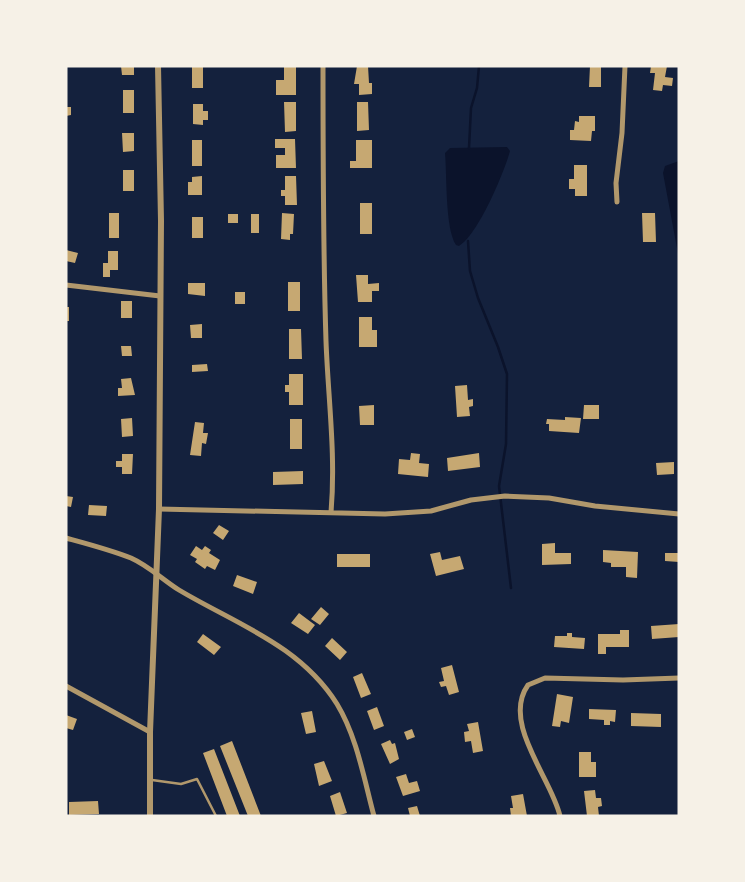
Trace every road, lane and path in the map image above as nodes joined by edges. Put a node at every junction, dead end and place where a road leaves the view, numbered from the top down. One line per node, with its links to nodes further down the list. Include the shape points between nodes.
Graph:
1 (158, 66): 6 (street)
2 (323, 66): 8 (street, via 322,181 331,413)
3 (625, 66): 4 (street)
4 (617, 202)
5 (66, 285): 6 (street)
6 (160, 296): 7 (street)
7 (160, 509): 8 (street); 11 (street)
8 (331, 512): 9 (street, via 385,514 431,511 471,500 505,496)
9 (679, 514)
10 (66, 538): 11 (street, via 133,559)
11 (155, 574): 14 (street); 18 (street, via 262,634 290,652 314,676 337,704 350,730)
12 (679, 678): 19 (street, via 546,678 533,681 524,690 520,702 522,722)
13 (66, 686): 14 (street)
14 (150, 732): 15 (street)
15 (152, 780): 16 (street); 17 (lane, via 180,784 197,779)
16 (150, 816)
17 (216, 816)
18 (374, 816)
19 (560, 816)

